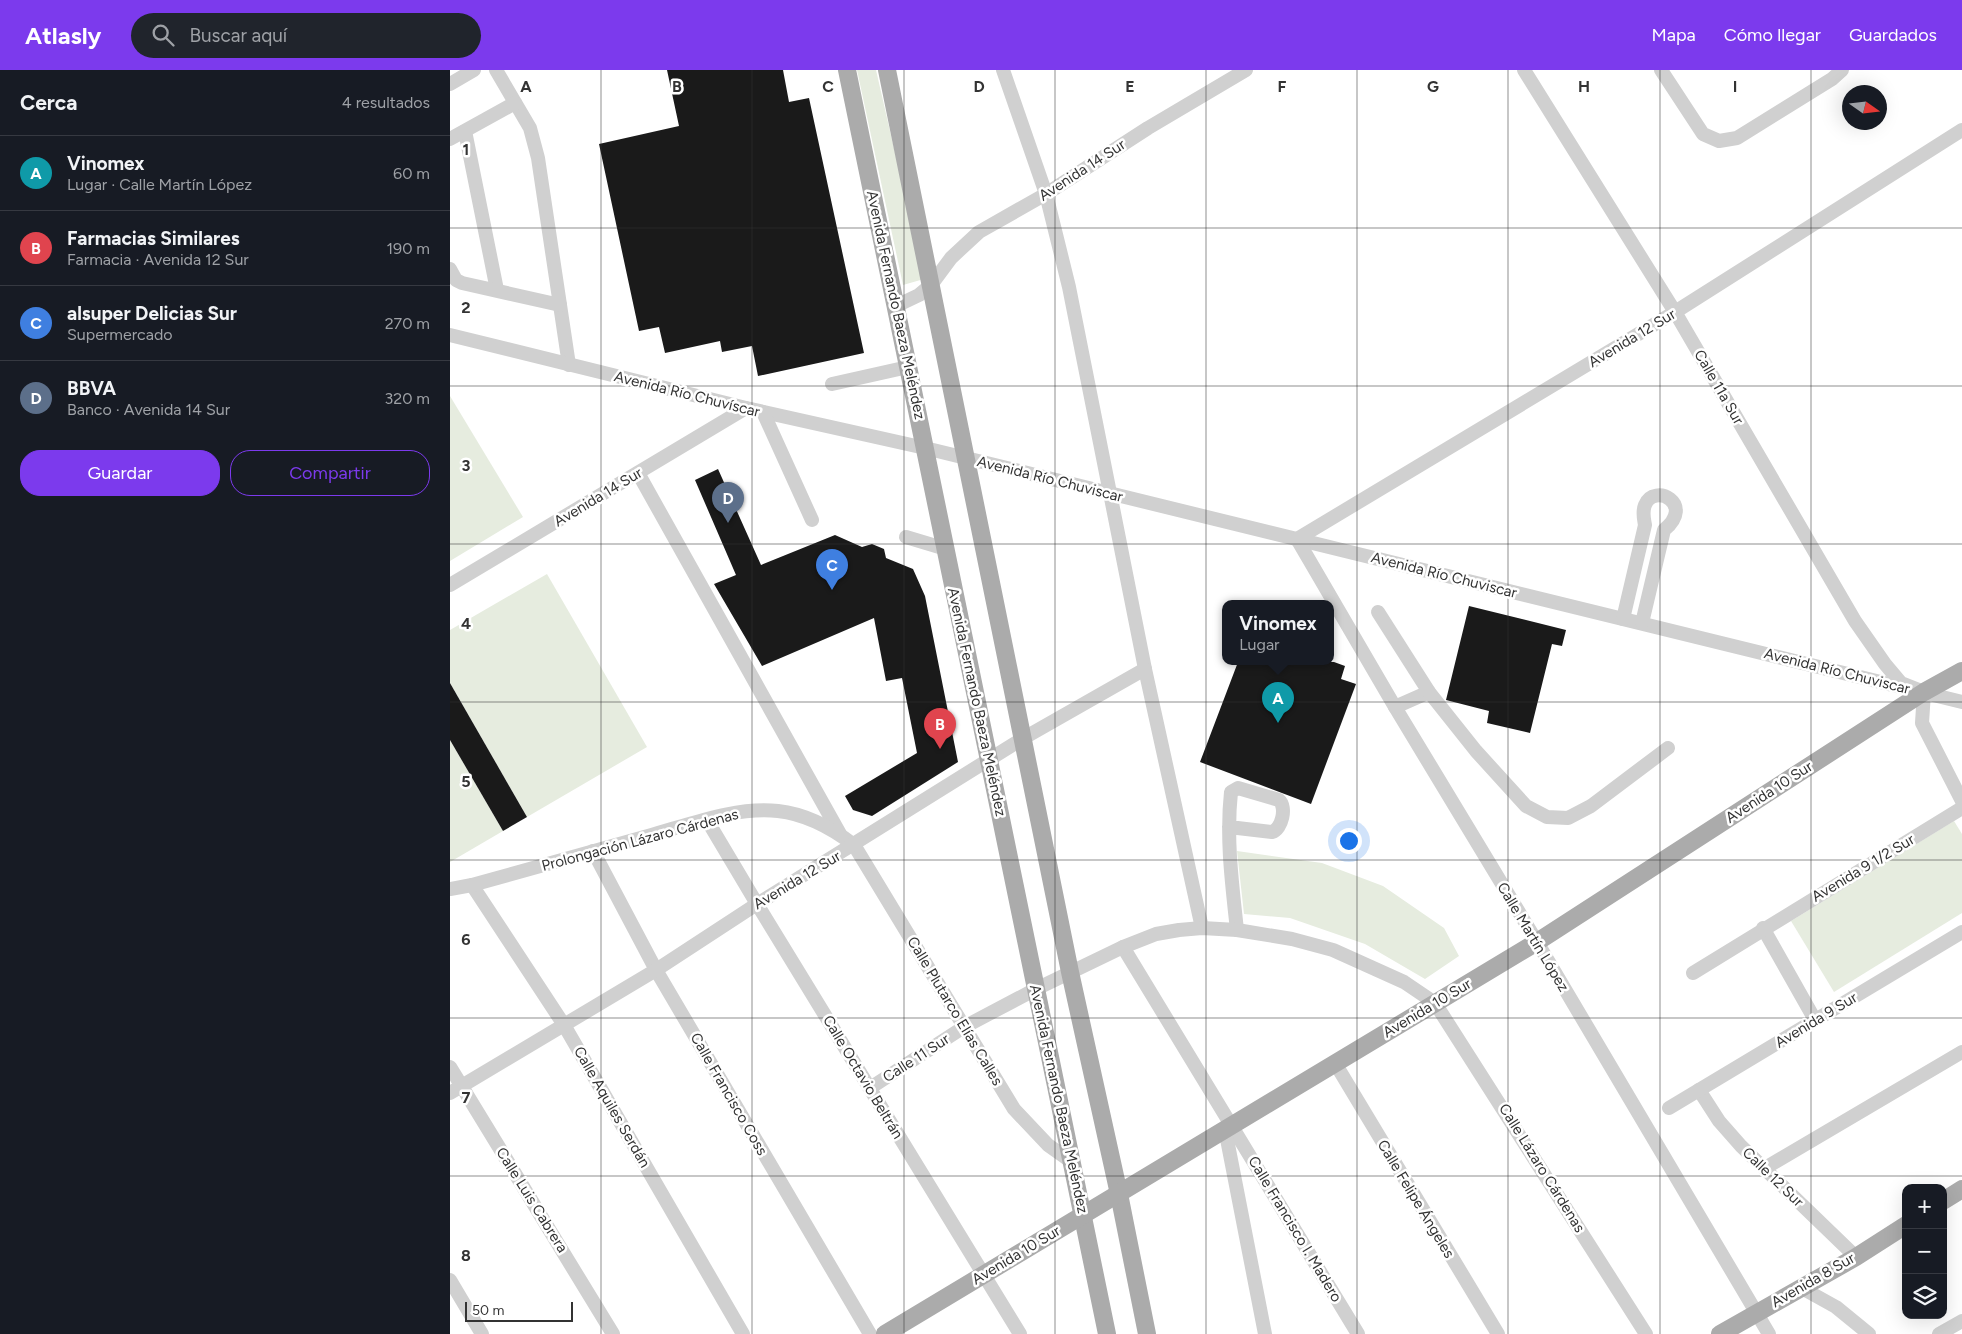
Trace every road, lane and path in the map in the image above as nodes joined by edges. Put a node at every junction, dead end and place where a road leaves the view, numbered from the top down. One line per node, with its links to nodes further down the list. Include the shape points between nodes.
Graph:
1 (474, 70): 10 (street)
2 (496, 70): 11 (street)
3 (847, 70): 20 (main road, Avenida Fernando Baeza Meléndez)
4 (887, 70): 17 (main road)
5 (1004, 70): 15 (street)
6 (1246, 70): 15 (street, Avenida 14 Sur)
7 (1524, 70): 21 (street, Calle 11a Sur)
8 (1661, 70): 9 (street, via 1703,134 1728,141)
9 (1842, 70)
10 (450, 84)
11 (515, 103): 13 (street); 19 (street, via 530,128 538,158)
12 (1962, 130): 21 (street, Avenida 12 Sur)
13 (465, 131): 14 (street); 18 (street)
14 (450, 140)
15 (1046, 194): 17 (street, Avenida 14 Sur, via 979,232 951,258); 31 (street, via 1069,287)
16 (450, 269): 18 (street, via 456,280 462,283)
17 (931, 285): 20 (street, Avenida 14 Sur); 29 (main road)
18 (497, 290): 19 (street)
19 (560, 305): 23 (street)
20 (896, 306): 24 (main road, Avenida Fernando Baeza Meléndez)
21 (1675, 312): 34 (street, Avenida 12 Sur); 45 (street, Calle 11a Sur, via 1855,621 1901,683)
22 (450, 335): 23 (street, Avenida Río Chuvíscar)
23 (569, 365): 26 (street, Avenida Río Chuvíscar)
24 (908, 367): 25 (street); 28 (main road, Avenida Fernando Baeza Meléndez)
25 (832, 384)
26 (746, 408): 27 (street, Avenida Río Chuvíscar); 30 (street, Avenida 14 Sur)
27 (763, 412): 28 (street, Avenida Río Chuvíscar); 32 (street)
28 (925, 448): 29 (street, Avenida Río Chuviscar); 35 (main road, Avenida Fernando Baeza Meléndez)
29 (966, 458): 31 (street, Avenida Río Chuviscar); 48 (main road)
30 (638, 473): 36 (street, Avenida 14 Sur); 55 (street)
31 (1110, 493): 34 (street, Avenida Río Chuviscar); 42 (street)
32 (812, 520)
33 (906, 538): 35 (street)
34 (1297, 539): 37 (street, Calle Martín López); 40 (street, Avenida Río Chuviscar)
35 (946, 549): 50 (main road, Avenida Fernando Baeza Meléndez)
36 (450, 585)
37 (1333, 600)
38 (1334, 602): 47 (street, Calle Martín López)
39 (1378, 612): 44 (street)
40 (1623, 619): 41 (street, Avenida Río Chuviscar); 41 (street, via 1645,525 1644,506 1652,497 1662,495 1672,500 1676,516 1664,530)
41 (1642, 624): 45 (street, Avenida Río Chuviscar)
42 (1145, 669): 48 (street, Avenida 12 Sur); 61 (street)
43 (1962, 672): 45 (main road, Avenida 10 Sur)
44 (1429, 692): 47 (street); 49 (street, via 1476,752 1526,806 1547,817 1568,818 1591,806)
45 (1924, 692): 46 (street, Avenida Río Chuviscar); 51 (street, via 1922,723); 65 (main road, Avenida 10 Sur)
46 (1962, 702)
47 (1395, 707): 65 (street, Calle Martín López)
48 (1022, 739): 50 (street, Avenida 12 Sur); 68 (main road)
49 (1668, 748)
50 (989, 760): 56 (street, Avenida 12 Sur); 70 (main road, Avenida Fernando Baeza Meléndez)
51 (1962, 801)
52 (1962, 808): 62 (street, Avenida 9 1/2 Sur)
53 (707, 820): 55 (street, Prolongación Lázaro Cárdenas, via 749,811 779,811 811,820); 57 (street, Prolongación Lázaro Cárdenas); 60 (street, Calle Octavio Beltrán)
54 (1229, 827): 63 (street)
55 (840, 834): 56 (street, Prolongación Lázaro Cárdenas)
56 (854, 845): 60 (street, Avenida 12 Sur); 74 (street, Calle Plutarco Elías Calles)
57 (593, 851): 58 (street, Prolongación Lázaro Cárdenas); 67 (street, Calle Francisco Coss)
58 (472, 885): 59 (street, Prolongación Lázaro Cárdenas); 73 (street, Calle Aquiles Serdán)
59 (450, 889)
60 (756, 904): 67 (street, Avenida 12 Sur); 78 (street, Calle Octavio Beltrán)
61 (1202, 928): 63 (street); 66 (street, via 1156,934)
62 (1763, 928): 69 (street, Avenida 9 1/2 Sur); 72 (street)
63 (1237, 930): 71 (street, via 1292,939 1332,950 1404,982)
64 (1962, 932): 72 (street, Avenida 9 Sur)
65 (1537, 942): 71 (main road, Avenida 10 Sur); 94 (street, Calle Martín López)
66 (1123, 947): 68 (street, Calle 11 Sur); 82 (street, Calle Francisco I. Madero)
67 (656, 970): 73 (street, Avenida 12 Sur); 99 (street, Calle Francisco Coss)
68 (1070, 972): 70 (street, Calle 11 Sur); 86 (main road)
69 (1693, 972)
70 (1036, 989): 74 (street, Calle 11 Sur); 83 (main road, Avenida Fernando Baeza Meléndez)
71 (1435, 1003): 76 (main road, Avenida 10 Sur); 107 (street, Calle Lázaro Cárdenas)
72 (1815, 1020): 80 (street, Avenida 9 Sur)
73 (564, 1025): 79 (street, Avenida 12 Sur); 98 (street, Calle Aquiles Serdán)
74 (964, 1027): 78 (street, Calle 11 Sur); 83 (street, Calle Plutarco Elías Calles, via 1014,1108 1048,1145)
75 (1962, 1052): 84 (street)
76 (1335, 1063): 82 (main road, Avenida 10 Sur); 106 (street, Calle Felipe Ángeles)
77 (450, 1066): 79 (street, Calle Luis Cabrera)
78 (870, 1088): 91 (street, Calle Octavio Beltrán)
79 (456, 1089): 97 (street, Calle Luis Cabrera)
80 (1699, 1090): 81 (street, Avenida 9 Sur); 84 (street, Calle 12 Sur, via 1730,1135)
81 (1669, 1108)
82 (1229, 1127): 86 (main road, Avenida 10 Sur); 104 (street); 105 (street, Calle Francisco I. Madero)
83 (1072, 1162): 88 (main road, Avenida Fernando Baeza Meléndez)
84 (1765, 1168): 90 (street, Calle 12 Sur)
85 (1962, 1189): 87 (main road)
86 (1119, 1194): 88 (main road, Avenida 10 Sur); 103 (main road)
87 (1947, 1198)
88 (1083, 1215): 91 (main road, Avenida 10 Sur); 102 (main road, Avenida Fernando Baeza Meléndez)
89 (1902, 1228): 90 (main road, Avenida 8 Sur)
90 (1856, 1257): 93 (main road, Avenida 8 Sur)
91 (983, 1275): 100 (main road, Avenida 10 Sur); 101 (street, Calle Octavio Beltrán)
92 (450, 1280): 96 (street)
93 (1800, 1287): 94 (main road, Avenida 8 Sur); 110 (street, via 1836,1307)
94 (1756, 1313): 108 (main road, Avenida 8 Sur); 109 (street, Calle Martín López)
95 (1962, 1321): 111 (street)
96 (482, 1334)
97 (614, 1334)
98 (743, 1334)
99 (870, 1334)
100 (885, 1334)
101 (1020, 1334)
102 (1107, 1334)
103 (1147, 1334)
104 (1265, 1334)
105 (1358, 1334)
106 (1498, 1334)
107 (1646, 1334)
108 (1720, 1334)
109 (1770, 1334)
110 (1869, 1334)
111 (1939, 1334)

